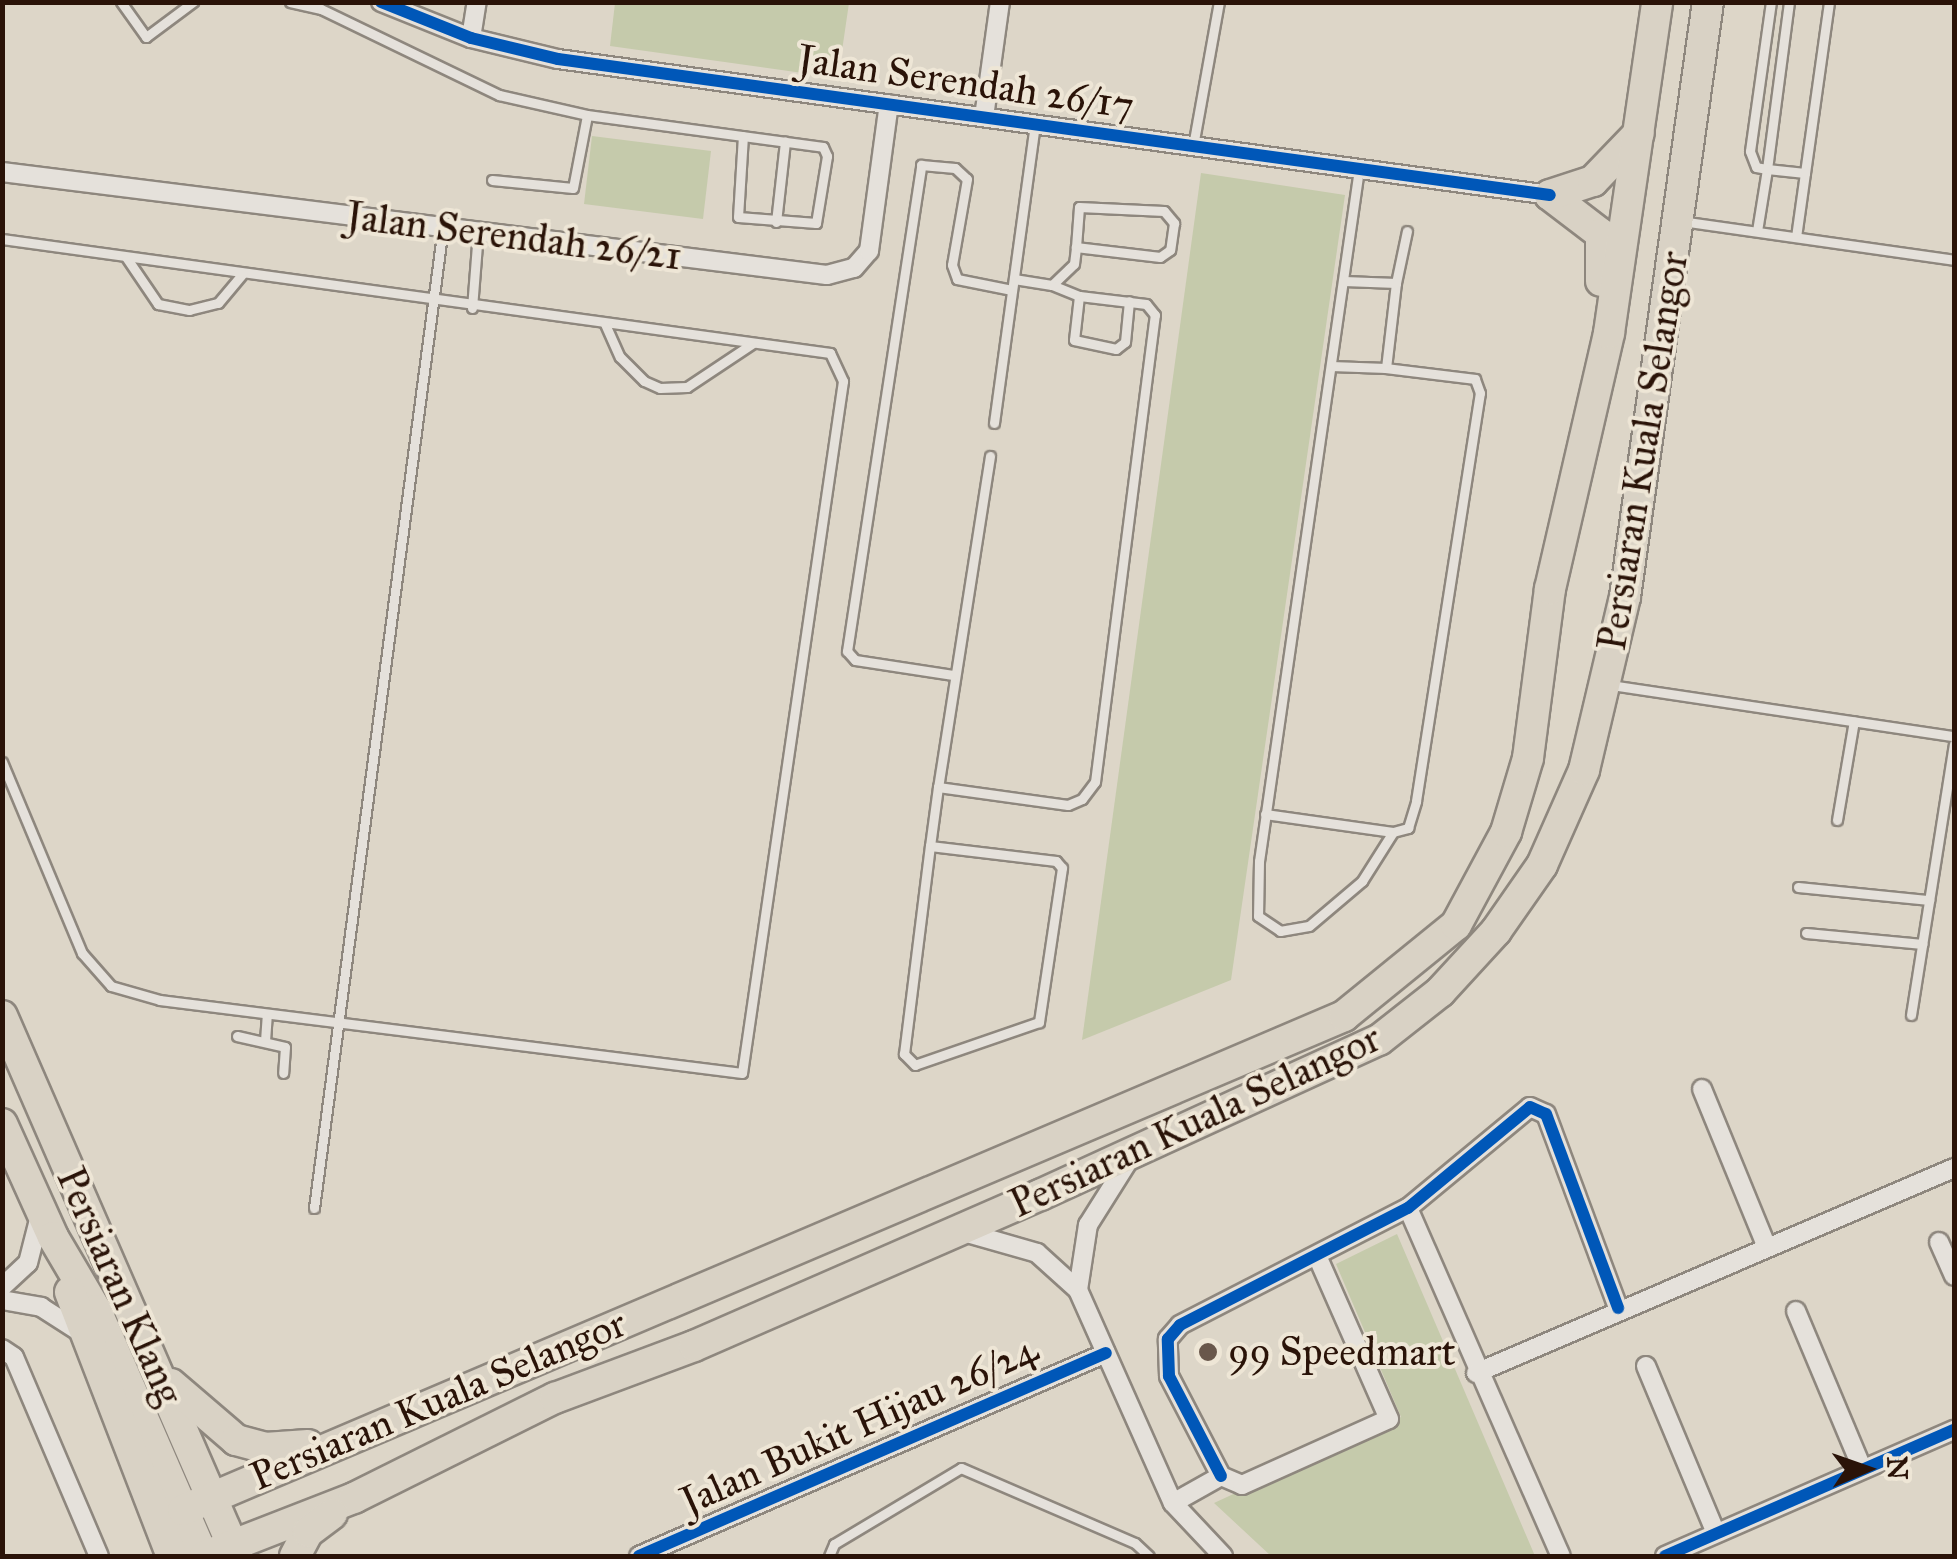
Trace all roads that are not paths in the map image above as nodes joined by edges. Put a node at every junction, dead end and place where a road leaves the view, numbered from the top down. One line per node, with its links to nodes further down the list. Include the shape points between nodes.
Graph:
1 (121, 2): 12 (lane, via 146,37)
2 (290, 2): 15 (lane, via 321,9 499,96)
3 (381, 2): 13 (street, Jalan Serendah 26/17)
4 (476, 2): 13 (street)
5 (1000, 2): 16 (street)
6 (1219, 2): 21 (lane)
7 (1657, 2): 18 (main road, Persiaran Kuala Selangor)
8 (1708, 2): 28 (main road, Persiaran Kuala Selangor)
9 (1772, 2): 23 (lane, via 1750,151 1756,167)
10 (1789, 2): 23 (lane)
11 (1829, 2): 25 (lane)
12 (191, 3)
13 (472, 38): 14 (street, Jalan Serendah 26/17, via 558,59)
14 (889, 104): 16 (street, Jalan Serendah 26/17); 31 (street, Jalan Serendah 26/21, via 870,251 854,268 827,275)
15 (586, 115): 19 (lane); 26 (lane, via 573,188)
16 (984, 117): 17 (street, Jalan Serendah 26/17)
17 (1035, 124): 21 (street, Jalan Serendah 26/17); 43 (lane)
18 (1639, 133): 27 (main road, via 1593,181); 54 (main road, Persiaran Kuala Selangor, via 1610,332)
19 (743, 136): 20 (lane); 29 (lane, via 735,211 738,217)
20 (786, 142): 29 (lane); 29 (lane, via 822,147 827,156 820,218 810,226)
21 (1193, 146): 22 (street, Jalan Serendah 26/17)
22 (1359, 168): 27 (street, Jalan Serendah 26/17); 40 (lane)
23 (1767, 169): 25 (lane); 33 (lane)
24 (2, 172): 30 (street, Jalan Serendah 26/21)
25 (1805, 174): 34 (lane)
26 (492, 180)
27 (1550, 194): 54 (main road, via 1592,222 1604,256 1565,439)
28 (1678, 220): 33 (lane); 56 (main road, Persiaran Kuala Selangor)
29 (776, 222)
30 (444, 227): 31 (street, Jalan Serendah 26/21); 45 (lane)
31 (478, 231): 47 (lane)
32 (1407, 231): 42 (lane)
33 (1757, 231): 34 (lane)
34 (1796, 237): 38 (lane)
35 (2, 239): 37 (lane)
36 (1076, 247): 36 (lane, via 1079,207 1164,211 1174,223 1170,250 1160,256); 41 (lane, via 1074,264)
37 (126, 258): 39 (lane); 39 (lane, via 158,304 189,310 218,303)
38 (1954, 260)
39 (242, 274): 45 (lane)
40 (1344, 280): 42 (lane); 50 (lane)
41 (1052, 284): 43 (lane); 44 (lane)
42 (1396, 284): 51 (lane)
43 (1013, 285): 52 (lane); 55 (lane, via 957,279 952,265 967,179 955,168 921,166 847,651 855,660)
44 (1080, 296): 46 (lane); 46 (lane, via 1074,340 1116,349 1125,342)
45 (434, 302): 47 (lane); 73 (lane)
46 (1129, 302): 61 (lane, via 1146,304 1155,314 1154,336 1095,782 1068,804)
47 (472, 308): 48 (lane)
48 (605, 324): 49 (lane); 49 (lane, via 620,358 660,388 687,387)
49 (753, 343): 73 (lane, via 830,353 844,381 742,1073)
50 (1331, 366): 51 (lane); 62 (lane)
51 (1386, 368): 64 (lane, via 1475,379 1480,392 1416,801 1408,828)
52 (994, 423)
53 (990, 456): 55 (lane)
54 (1550, 589): 101 (main road, Persiaran Kuala Selangor, via 1528,758 1506,832 1456,925 1344,1016)
55 (953, 675): 61 (lane)
56 (1606, 684): 57 (lane); 79 (main road, Persiaran Kuala Selangor, via 1584,770 1542,865 1496,932 1440,992 1379,1040)
57 (1854, 721): 58 (lane); 63 (lane)
58 (1954, 736)
59 (1954, 744): 67 (lane)
60 (2, 762): 70 (lane, via 82,953 111,986 160,1000)
61 (938, 787): 65 (lane)
62 (1266, 814): 64 (lane); 64 (lane, via 1256,901 1264,925 1280,932 1309,926 1362,881)
63 (1837, 820)
64 (1394, 832)
65 (930, 846): 65 (lane, via 1056,861 1062,868 1040,1022 915,1065 904,1054)
66 (1798, 887): 67 (lane)
67 (1929, 900): 69 (lane)
68 (1806, 933): 69 (lane)
69 (1922, 944): 71 (lane)
70 (268, 1014): 73 (lane); 75 (lane)
71 (1911, 1015)
72 (2, 1016): 99 (main road, Persiaran Klang)
73 (340, 1023): 81 (lane)
74 (237, 1036): 75 (lane)
75 (265, 1041): 76 (lane, via 286,1047)
76 (283, 1073)
77 (1702, 1088): 86 (street)
78 (2, 1124): 83 (main road, Persiaran Klang)
79 (1134, 1151): 84 (main road, Persiaran Kuala Selangor); 90 (street, via 1088,1225)
80 (1954, 1168): 86 (street)
81 (314, 1208)
82 (1408, 1208): 87 (street); 92 (street, via 1518,1115 1539,1107); 98 (street)
83 (47, 1223): 89 (street, via 28,1264); 94 (main road, Persiaran Klang); 107 (main road, Persiaran Klang, via 96,1310)
84 (959, 1231): 90 (street, via 1038,1253); 105 (main road, Persiaran Kuala Selangor, via 555,1398)
85 (1939, 1242): 88 (street)
86 (1766, 1246): 92 (street)
87 (1316, 1256): 103 (street, via 1180,1326 1168,1339 1169,1376); 103 (street, via 1389,1419 1242,1485)
88 (1954, 1276)
89 (2, 1287)
90 (1078, 1290): 95 (street)
91 (2, 1300): 94 (street, via 41,1308)
92 (1618, 1308): 98 (street)
93 (1796, 1312): 102 (street)
94 (83, 1334): 113 (main road, Persiaran Klang)
95 (1106, 1352): 106 (street); 109 (street, Jalan Bukit Hijau 26/24)
96 (8, 1353): 112 (street)
97 (1646, 1366): 108 (street)
98 (1476, 1373): 118 (street)
99 (162, 1375): 101 (main road, via 236,1440 265,1448); 104 (main road, Persiaran Klang)
100 (1954, 1430): 102 (street)
101 (333, 1443): 104 (main road, Persiaran Kuala Selangor)
102 (1861, 1466): 108 (street)
103 (1220, 1476): 106 (street)
104 (212, 1497): 107 (main road, Persiaran Kuala Selangor); 110 (main road, Persiaran Klang)
105 (354, 1498): 110 (main road, Persiaran Kuala Selangor); 114 (main road, via 308,1532)
106 (1173, 1502): 111 (street)
107 (184, 1510): 110 (main road, Persiaran Klang)
108 (1715, 1531): 119 (street)
109 (679, 1548): 115 (street, Jalan Bukit Hijau 26/24)
110 (219, 1554)
111 (1219, 1555)
112 (99, 1556)
113 (172, 1556)
114 (295, 1556)
115 (639, 1556)
116 (830, 1556): 117 (lane, via 834,1544 961,1468 1135,1543)
117 (1149, 1556)
118 (1560, 1556)
119 (1665, 1556)

